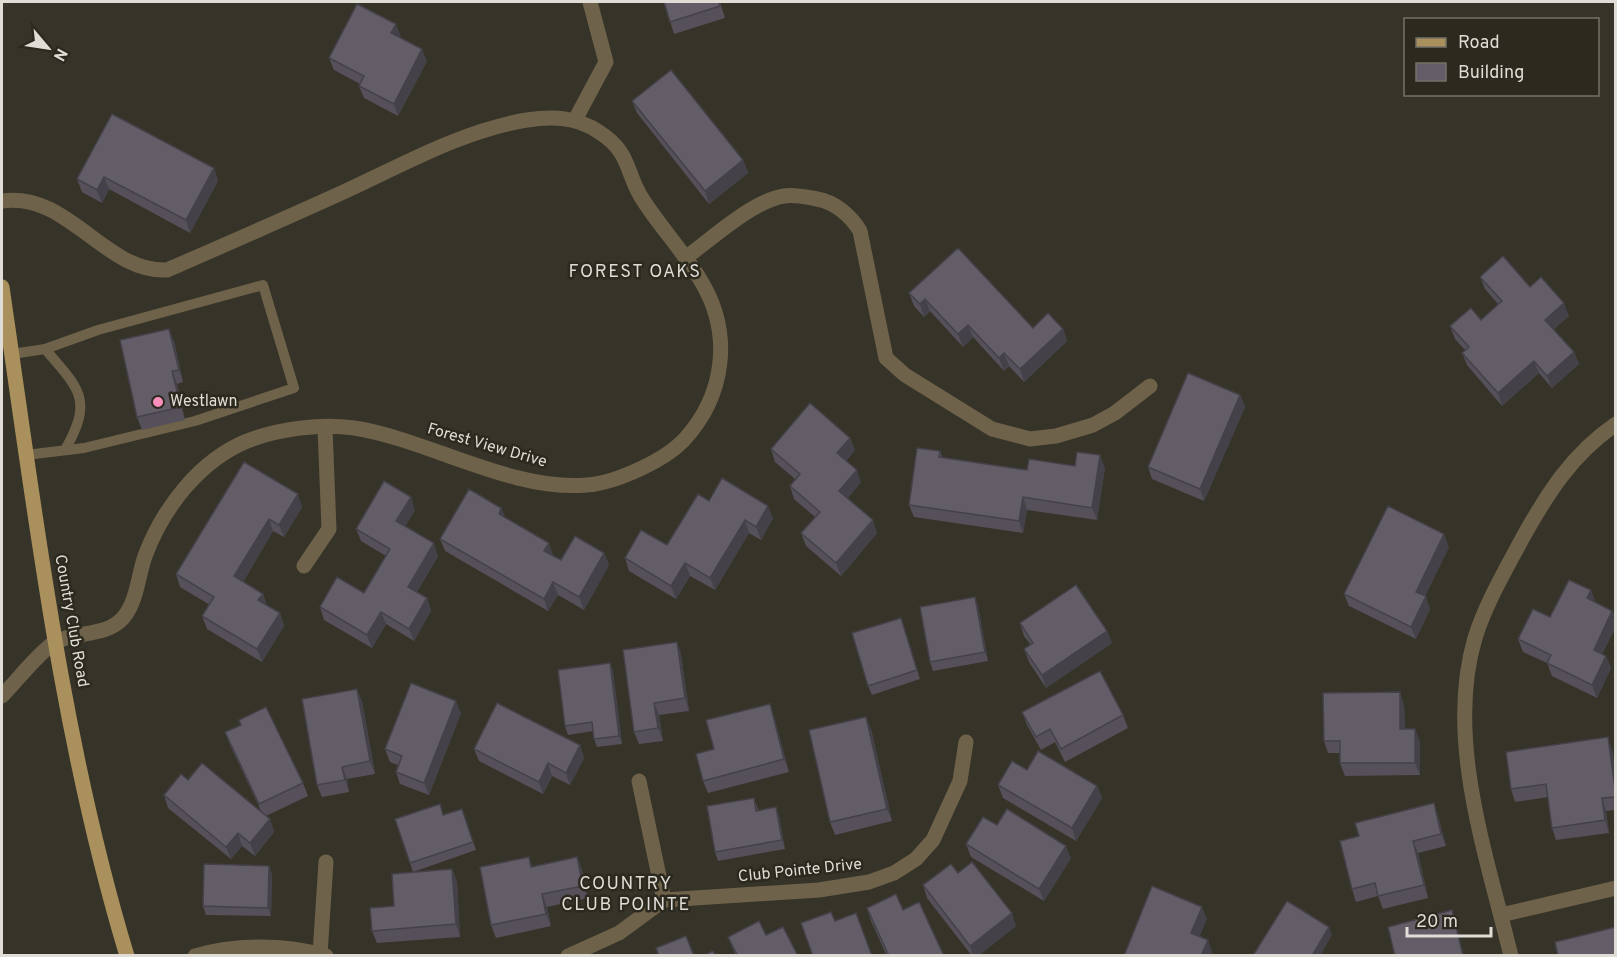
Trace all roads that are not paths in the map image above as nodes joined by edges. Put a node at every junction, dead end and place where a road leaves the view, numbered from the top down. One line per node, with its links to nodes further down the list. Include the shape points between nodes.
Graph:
1 (590, 2): 2 (street, via 606,62)
2 (575, 120): 3 (street, Forest View Drive, via 525,120 486,130 426,153 167,270 129,261 30,200); 4 (street, Forest View Drive, via 599,132 619,149 639,196)
3 (2, 201)
4 (686, 258): 8 (street, via 759,205 783,196 821,200 854,220 860,231 886,358 904,375 992,429 1030,439 1056,436 1093,425); 10 (street, Forest View Drive, via 712,301 720,339 716,390 706,413 681,443 661,459 626,476 588,485 524,479 351,427)
5 (2, 287): 7 (main road, Country Club Road)
6 (45, 349): 7 (lane); 11 (lane, via 80,393 81,412); 11 (lane, via 98,330 263,285 294,388 195,421)
7 (12, 354): 12 (main road, Country Club Road)
8 (1150, 386)
9 (1616, 423): 21 (street, via 1572,461 1548,492 1492,594 1475,638 1463,721 1467,768)
10 (326, 428): 13 (street, via 329,530); 14 (street, Forest View Drive, via 274,434 246,442 212,461 184,488 163,520 146,555 126,616 105,630)
11 (65, 450): 12 (lane)
12 (26, 455): 14 (main road, Country Club Road)
13 (304, 566)
14 (54, 642): 15 (street); 24 (main road, Country Club Road, via 102,873)
15 (2, 696)
16 (966, 742): 20 (street, Club Pointe Drive, via 960,782 933,840 916,859 894,873 869,882 819,890)
17 (639, 781): 20 (street)
18 (326, 862): 22 (street)
19 (1616, 888): 21 (street)
20 (664, 900): 23 (street, via 619,933)
21 (1501, 915): 26 (street)
22 (323, 955): 25 (street, via 258,947)
23 (571, 955)
24 (127, 956)
25 (195, 956)
26 (1511, 956)

